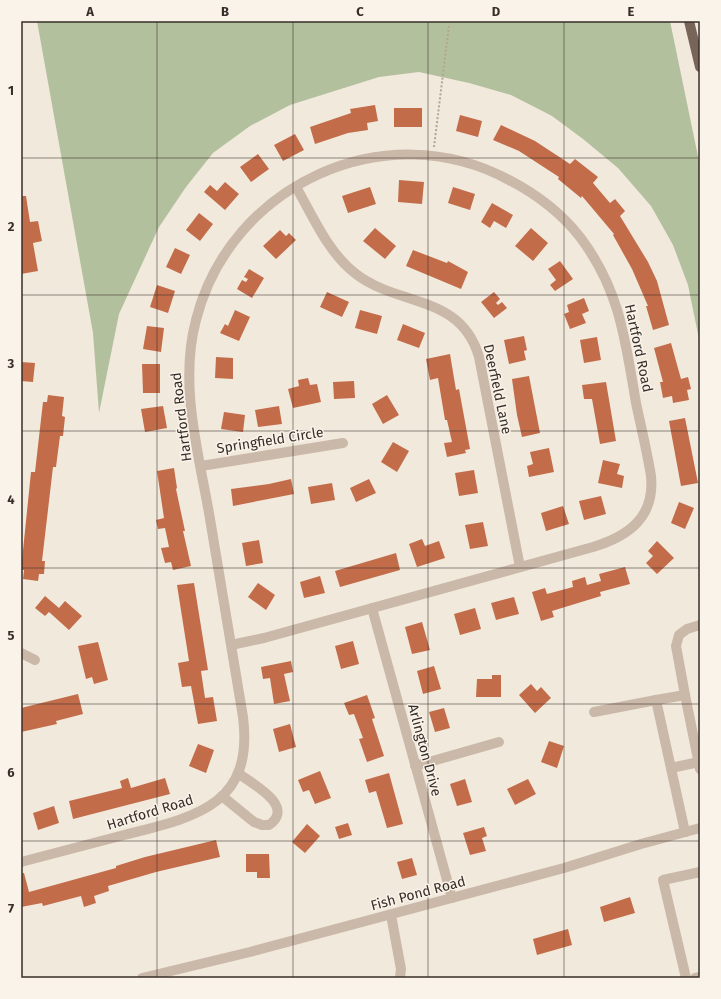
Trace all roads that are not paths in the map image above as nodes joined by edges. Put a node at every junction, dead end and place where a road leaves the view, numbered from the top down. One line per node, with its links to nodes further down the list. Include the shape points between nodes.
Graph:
1 (689, 21): 2 (main road)
2 (700, 67)
3 (296, 186): 5 (street, Hartford Road, via 270,203 243,229 217,266 203,296 192,336 189,382); 6 (street, Deerfield Lane, via 335,253 355,274 382,288 442,309 459,322 471,337 479,357); 6 (street, Hartford Road, via 326,170 357,160 395,155 453,159 502,176 538,197 580,238 602,270 624,330 651,476 651,495 633,528 616,539)
4 (343, 443): 5 (street, Springfield Circle)
5 (201, 466): 9 (street, Hartford Road)
6 (520, 567): 7 (street, Hartford Road)
7 (372, 608): 9 (street, Hartford Road); 17 (street, Arlington Drive)
8 (700, 625): 12 (street, via 679,635 676,646)
9 (231, 645): 19 (street, Hartford Road, via 245,729)
10 (21, 654): 11 (street)
11 (35, 660)
12 (685, 695): 13 (street); 16 (street)
13 (656, 700): 14 (street); 18 (street)
14 (594, 712)
15 (499, 742): 17 (street)
16 (699, 765): 18 (street)
17 (415, 766): 25 (street, Arlington Drive)
18 (671, 768): 22 (street)
19 (238, 774): 20 (street, Hartford Road); 20 (street, via 274,801 278,808 275,820 269,825 258,824)
20 (222, 796): 23 (street, Hartford Road, via 212,806 189,818)
21 (700, 828): 22 (street, Fish Pond Road)
22 (685, 832): 25 (street, Fish Pond Road)
23 (21, 862)
24 (700, 872): 30 (street, via 664,880)
25 (452, 898): 26 (street, Fish Pond Road)
26 (391, 914): 28 (street, Fish Pond Road, via 240,955); 29 (street, via 401,970)
27 (700, 977): 31 (street)
28 (142, 978)
29 (400, 978)
30 (686, 978)
31 (695, 978)

